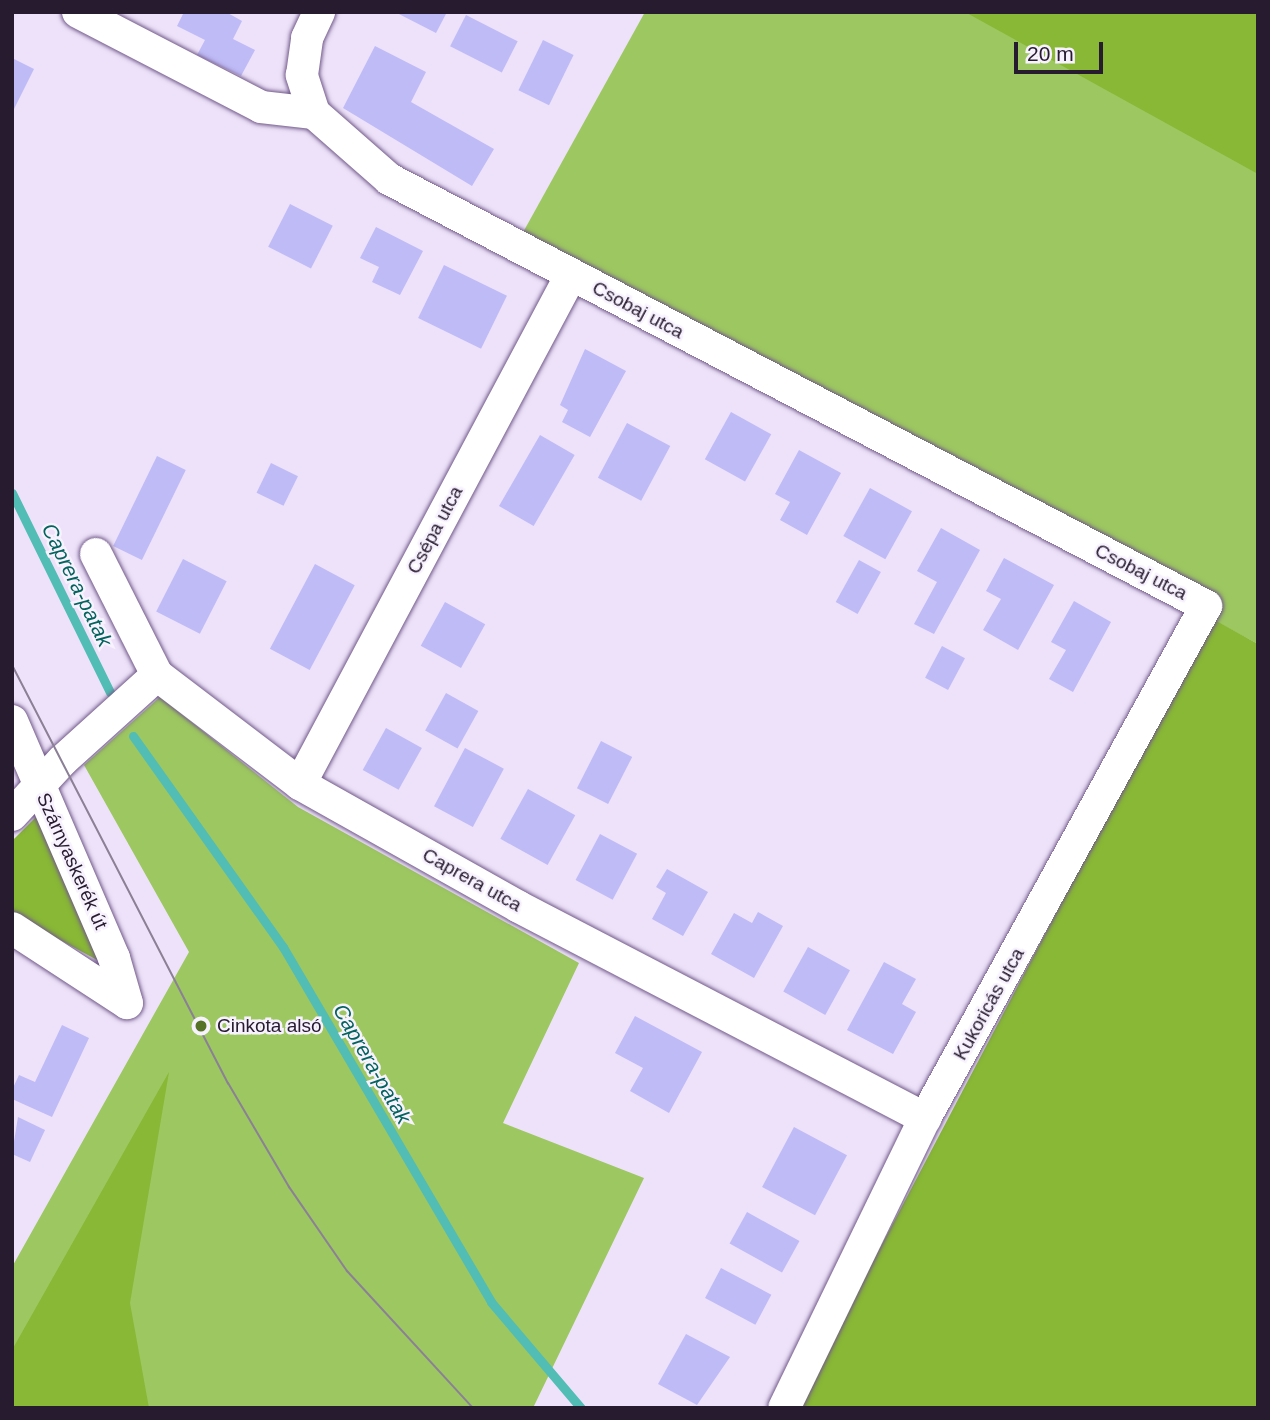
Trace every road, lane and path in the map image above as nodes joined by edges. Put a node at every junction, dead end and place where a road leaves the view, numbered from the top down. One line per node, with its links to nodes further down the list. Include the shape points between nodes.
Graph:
1 (78, 12): 3 (street, via 261,107)
2 (319, 12): 3 (street, via 307,38 302,75)
3 (314, 113): 4 (street, Csobaj utca, via 388,178)
4 (571, 275): 6 (street, Csobaj utca); 9 (street, Csépa utca)
5 (96, 554): 7 (street, Caprera utca)
6 (1206, 606): 13 (street, Kukoricás utca)
7 (157, 675): 9 (street, Caprera utca); 10 (street)
8 (12, 722): 10 (street, Szárnyaskerék út)
9 (300, 784): 13 (street, Caprera utca, via 519,907)
10 (38, 785): 11 (street); 12 (street, Szárnyaskerék út, via 114,958 127,1003)
11 (12, 815)
12 (12, 928)
13 (925, 1118): 14 (street, Kukoricás utca)
14 (784, 1408)

